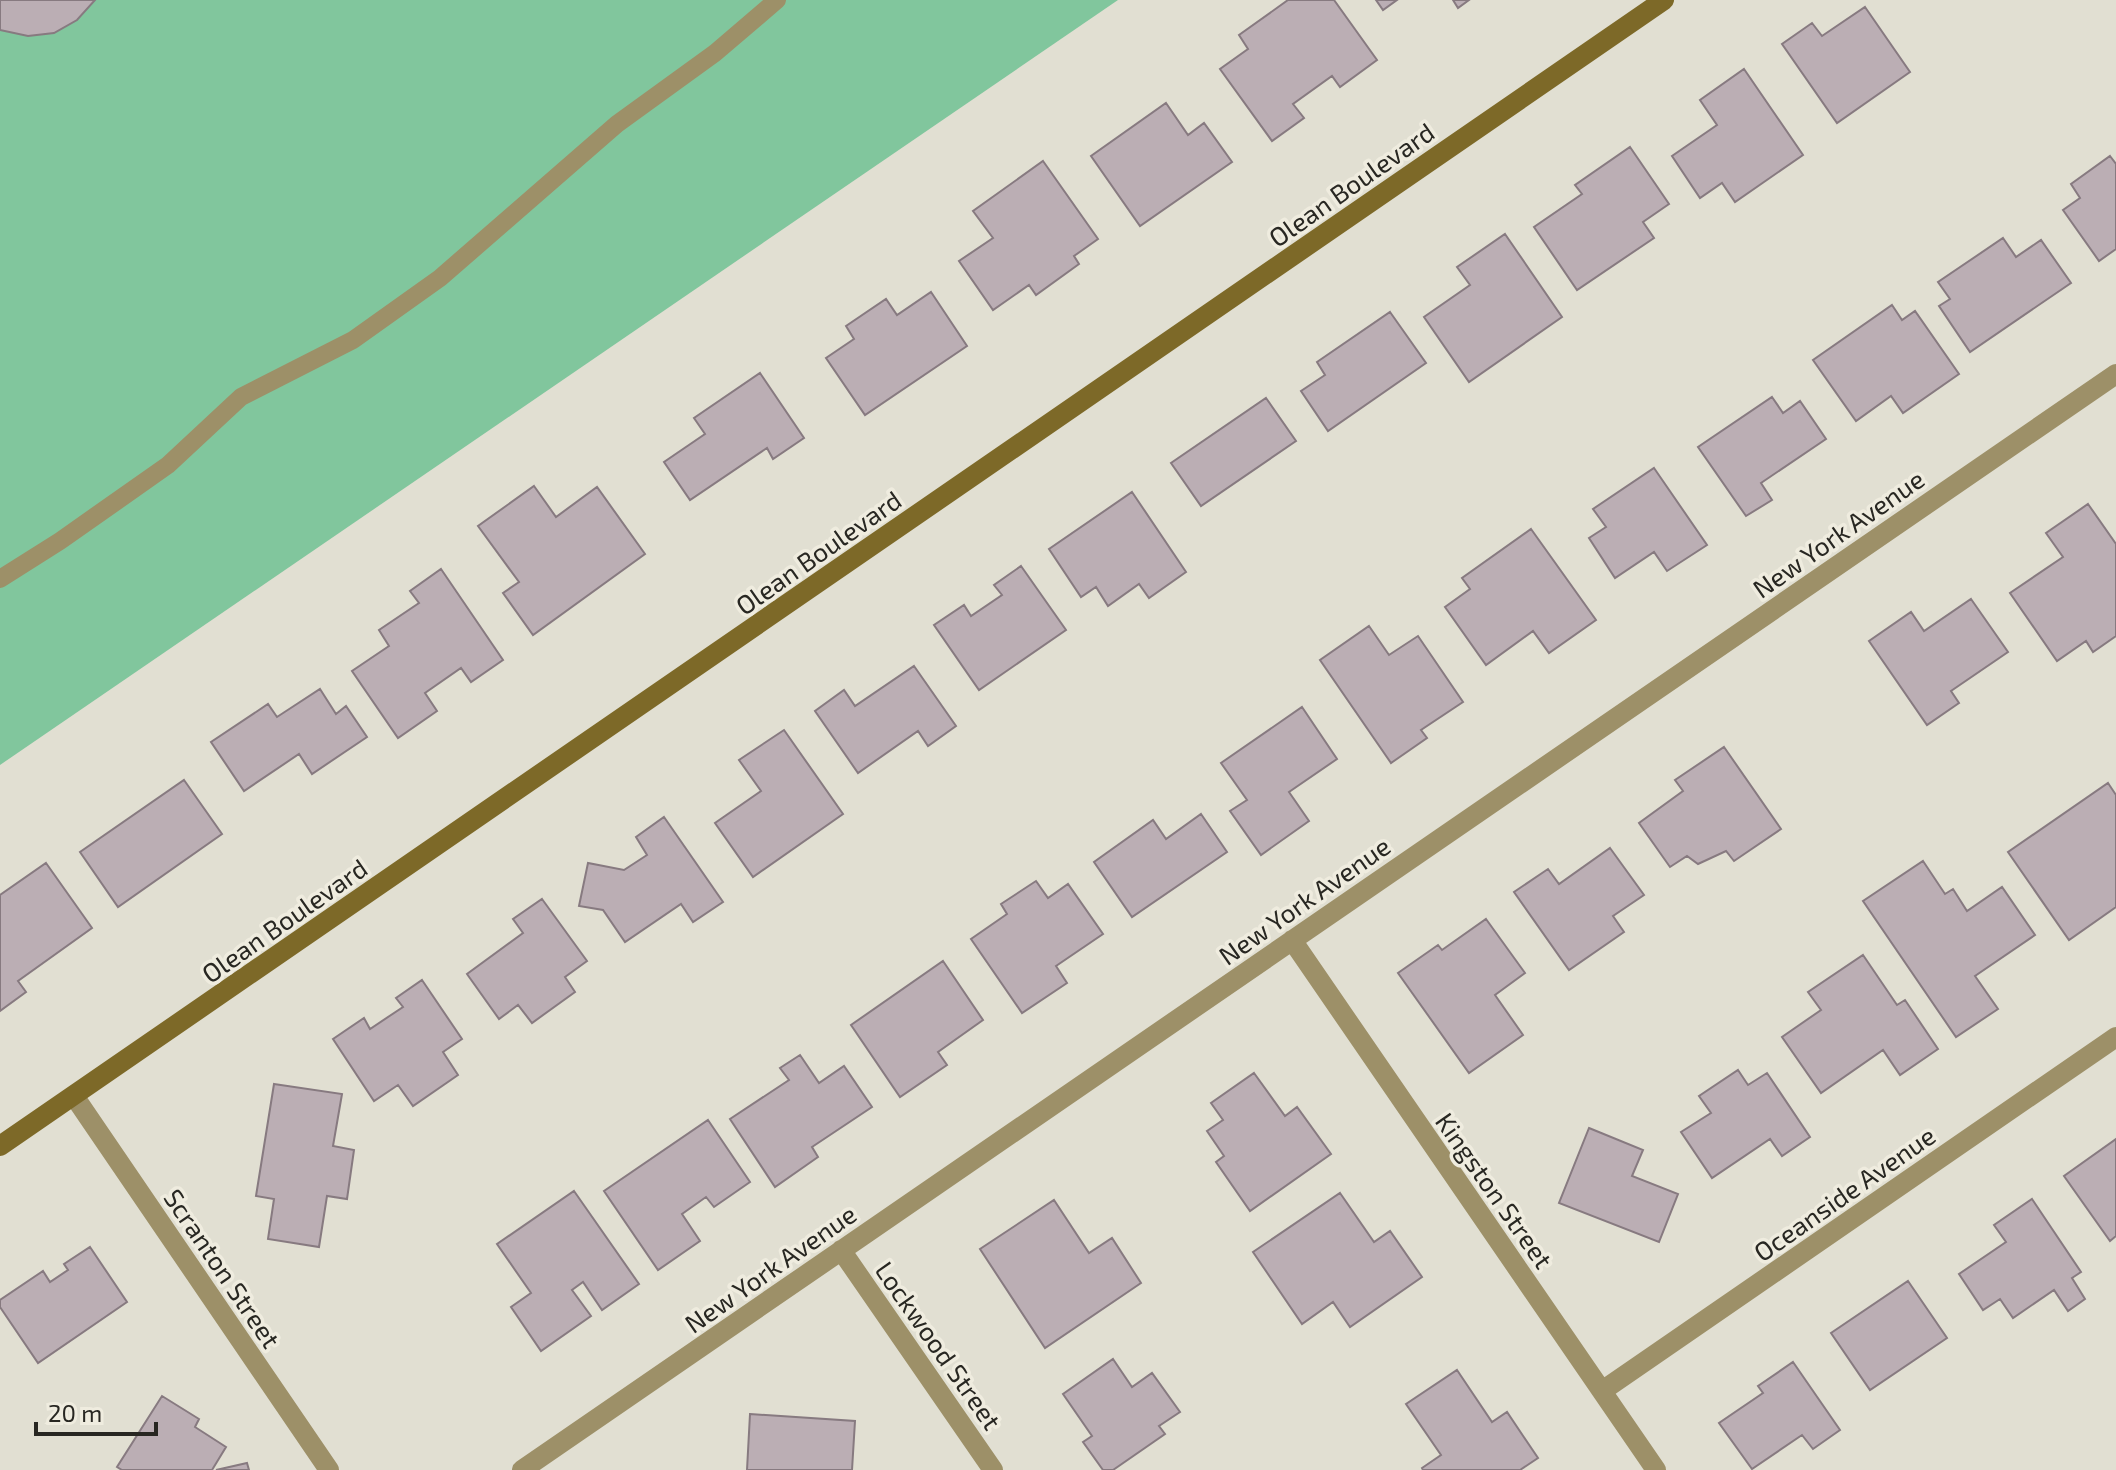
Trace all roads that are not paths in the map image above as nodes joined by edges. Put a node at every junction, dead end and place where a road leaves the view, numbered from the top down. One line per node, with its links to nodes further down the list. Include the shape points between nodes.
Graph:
1 (777, 0): 4 (lane, via 617,124 440,278 353,340 241,397 168,465)
2 (1664, 0): 7 (street, Olean Boulevard)
3 (2116, 374): 5 (street, New York Avenue)
4 (0, 579)
5 (1292, 940): 9 (street, New York Avenue); 10 (street, Kingston Street)
6 (2116, 1037): 10 (street, Oceanside Avenue)
7 (74, 1096): 8 (street, Olean Boulevard); 11 (street, Scranton Street)
8 (0, 1146)
9 (841, 1250): 12 (street, New York Avenue); 13 (street, Lockwood Street)
10 (1602, 1391): 14 (street, Kingston Street)
11 (329, 1470)
12 (522, 1470)
13 (993, 1470)
14 (1656, 1470)

